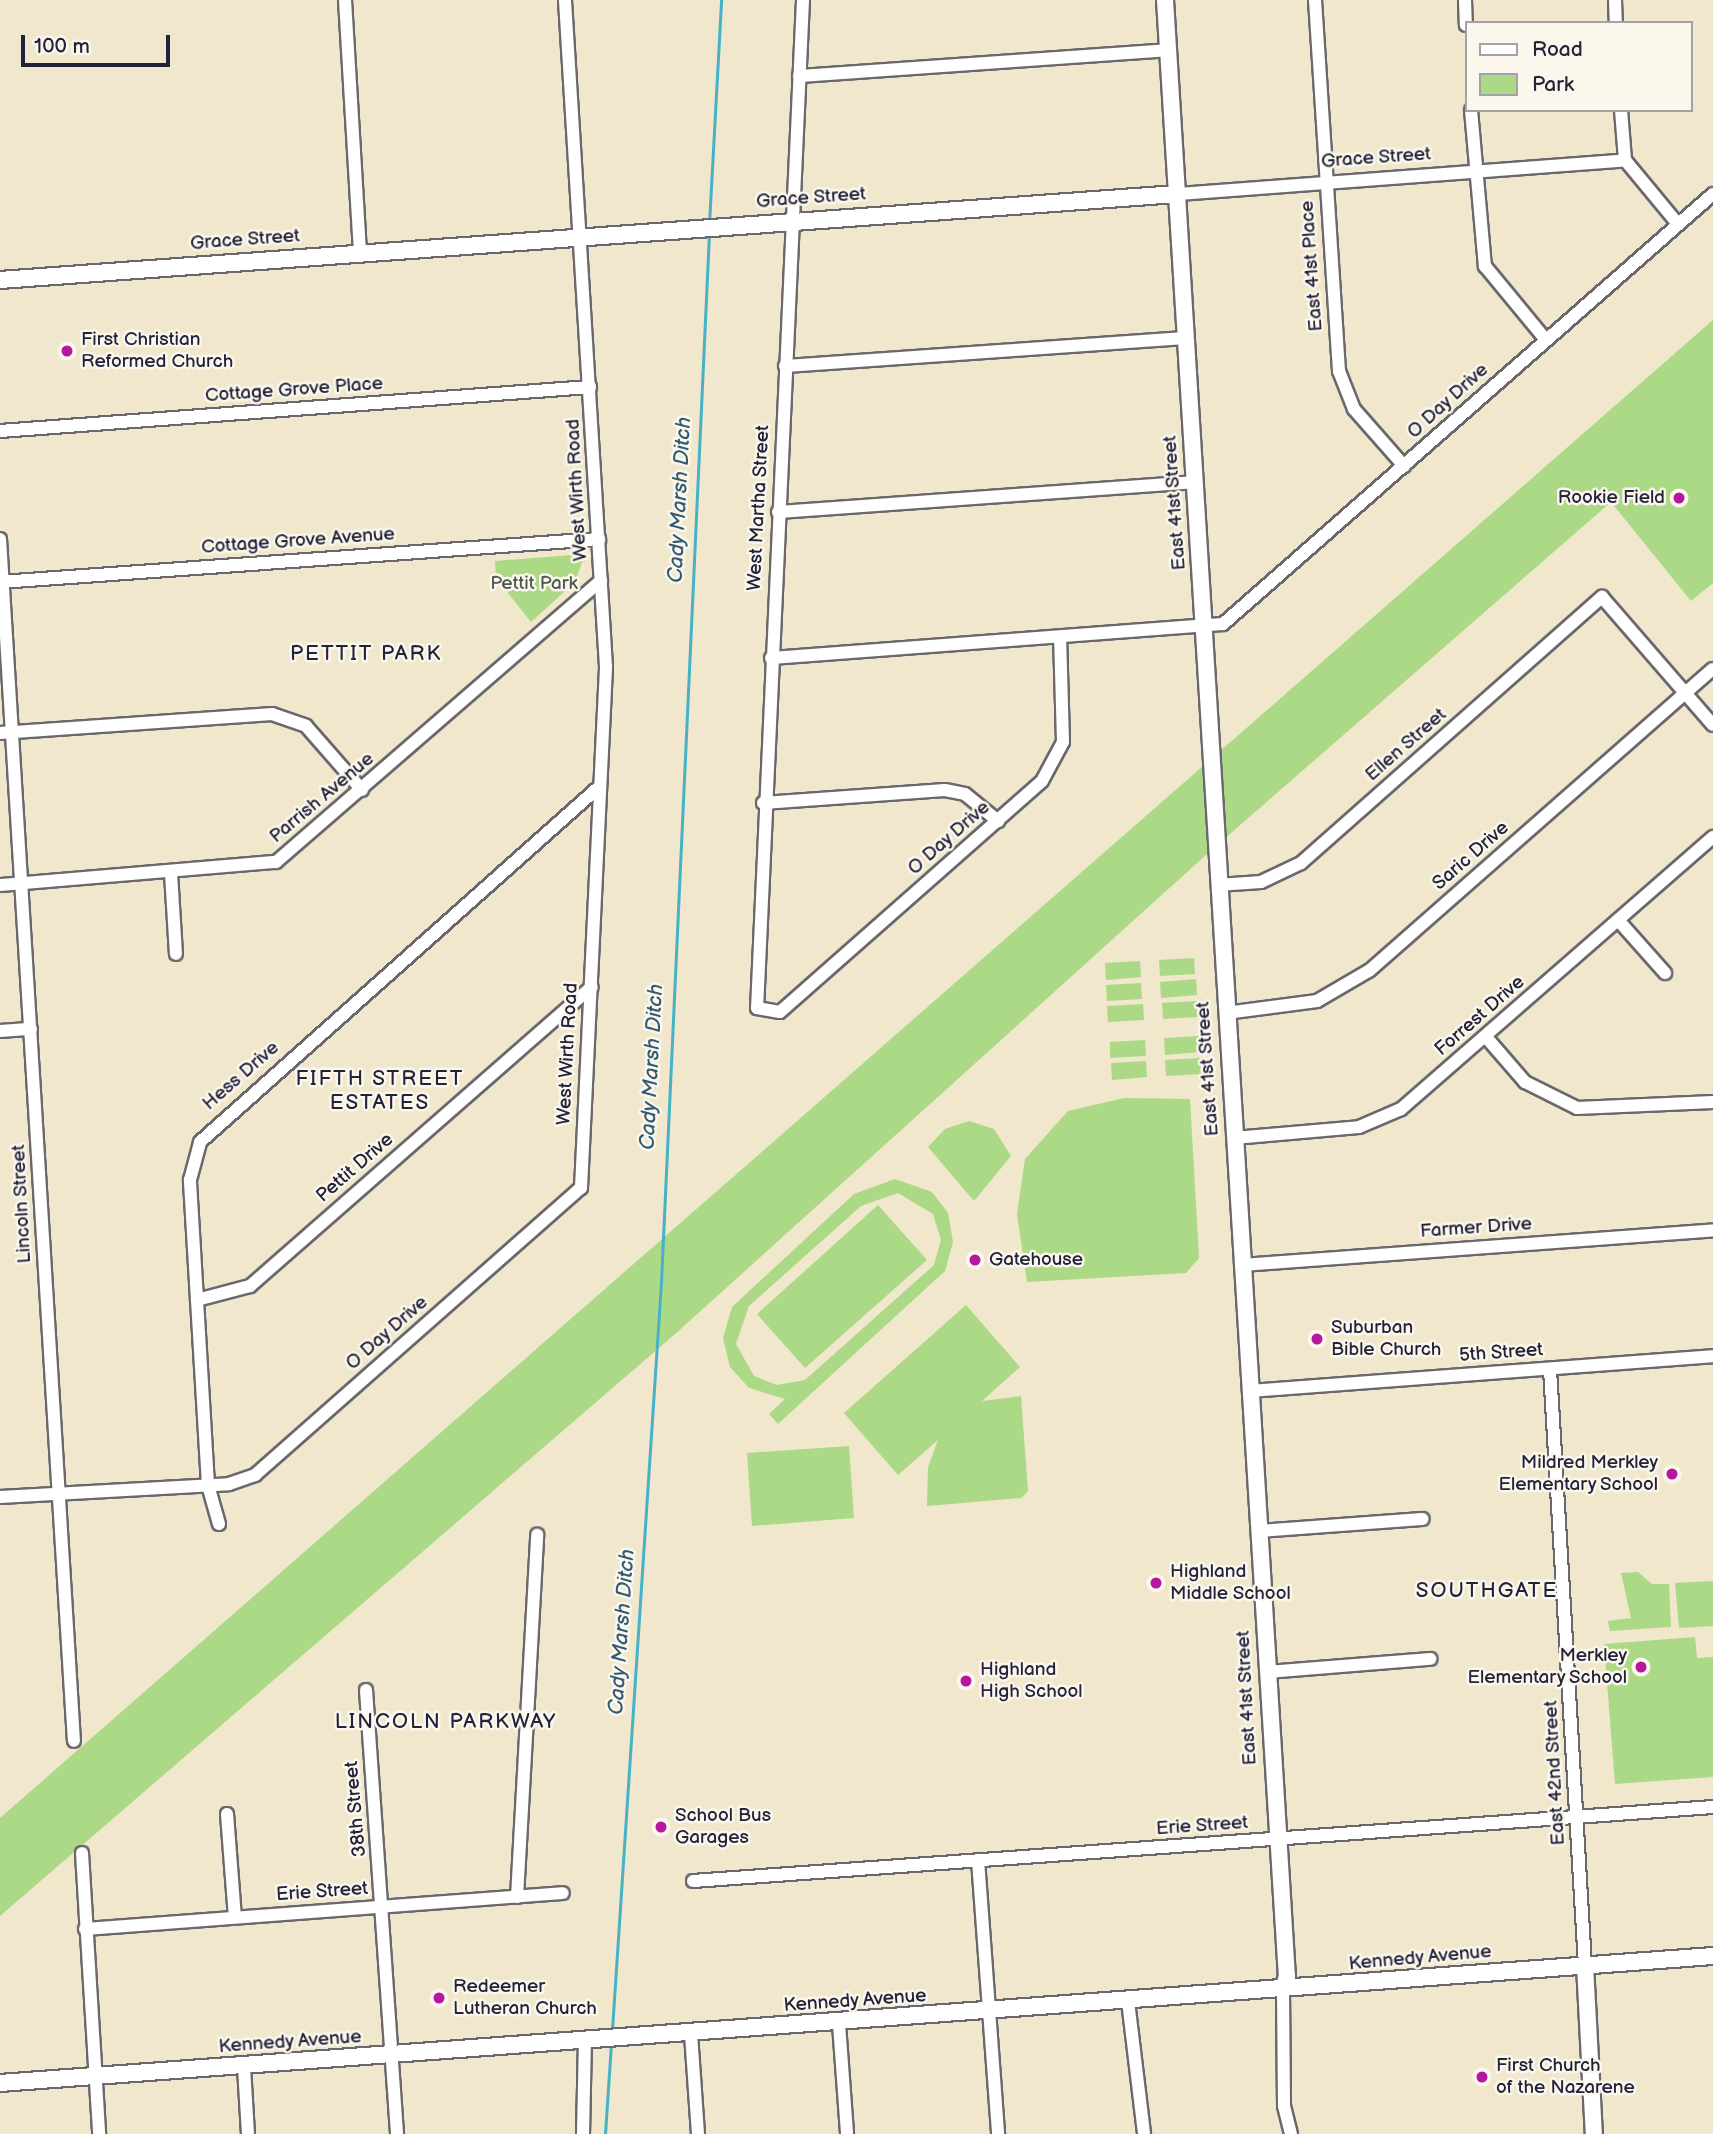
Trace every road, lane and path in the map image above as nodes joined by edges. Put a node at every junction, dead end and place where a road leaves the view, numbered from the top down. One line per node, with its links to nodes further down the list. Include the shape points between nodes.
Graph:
1 (345, 0): 22 (street)
2 (565, 0): 21 (street, West Wirth Road)
3 (803, 0): 11 (street, West Martha Street)
4 (1165, 0): 10 (street, East 41st Street)
5 (1315, 0): 16 (street, East 41st Place)
6 (1465, 0): 8 (street)
7 (1615, 0): 9 (street)
8 (1466, 21)
9 (1616, 21)
10 (1168, 50): 11 (street); 17 (street, East 41st Street)
11 (799, 76): 19 (street, West Martha Street)
12 (1471, 112): 15 (street)
13 (1621, 112): 14 (street)
14 (1625, 160): 15 (street, Grace Street); 20 (street)
15 (1475, 171): 16 (street, Grace Street); 25 (street, via 1485,266)
16 (1326, 183): 17 (street, Grace Street); 29 (street, East 41st Place, via 1344,392)
17 (1178, 194): 19 (street, Grace Street); 24 (street, East 41st Street)
18 (1713, 194): 20 (street, O Day Drive)
19 (792, 221): 21 (street, Grace Street); 26 (street, West Martha Street)
20 (1678, 224): 25 (street, O Day Drive)
21 (579, 237): 22 (street, Grace Street); 27 (street, West Wirth Road)
22 (360, 253): 23 (street, Grace Street)
23 (0, 280)
24 (1186, 338): 26 (street); 30 (street, East 41st Street)
25 (1546, 340): 29 (street, O Day Drive)
26 (785, 366): 31 (street, West Martha Street)
27 (590, 387): 28 (street, Cottage Grove Place); 33 (street, West Wirth Road)
28 (0, 431)
29 (1404, 466): 36 (street, O Day Drive, via 1223,624)
30 (1194, 482): 31 (street); 36 (street, East 41st Street)
31 (778, 512): 38 (street, West Martha Street)
32 (0, 539): 35 (street, Lincoln Street)
33 (599, 539): 34 (street, West Wirth Road); 35 (street, Cottage Grove Avenue)
34 (601, 580): 43 (street, West Wirth Road, via 606,667); 44 (street, Parrish Avenue)
35 (1, 582): 42 (street, Lincoln Street)
36 (1204, 627): 37 (street, O Day Drive); 51 (street, East 41st Street)
37 (1060, 637): 38 (street, O Day Drive); 46 (street, O Day Drive, via 1063,742 1042,781)
38 (771, 658): 45 (street, West Martha Street)
39 (1713, 669): 40 (street, Saric Drive)
40 (1686, 694): 41 (street); 51 (street, Ellen Street, via 1602,597 1301,863 1261,882); 57 (street, Saric Drive, via 1370,970 1317,1001)
41 (1713, 725)
42 (6, 733): 44 (street, via 272,714 306,726); 49 (street, Lincoln Street)
43 (600, 786): 55 (street, West Wirth Road); 66 (street, Hess Drive, via 200,1142 190,1180)
44 (362, 790): 48 (street, Parrish Avenue, via 276,862)
45 (763, 803): 46 (street, via 945,790 973,798); 56 (street, West Martha Street, via 753,1002)
46 (998, 821): 56 (street, O Day Drive, via 780,1012)
47 (1713, 837): 52 (street, Forrest Drive)
48 (171, 873): 49 (street, Parrish Avenue); 53 (street)
49 (20, 884): 50 (street, Parrish Avenue); 58 (street, Lincoln Street)
50 (0, 885)
51 (1218, 885): 57 (street, East 41st Street)
52 (1618, 920): 54 (street); 60 (street, Forrest Drive)
53 (176, 954)
54 (1665, 973)
55 (591, 987): 63 (street, West Wirth Road); 66 (street, Pettit Drive, via 250,1286)
56 (764, 1013)
57 (1226, 1013): 62 (street, East 41st Street)
58 (31, 1029): 59 (street); 71 (street, Lincoln Street)
59 (0, 1031)
60 (1486, 1037): 61 (street, via 1525,1082 1577,1108); 62 (street, Forrest Drive, via 1383,1119 1334,1131)
61 (1713, 1102)
62 (1234, 1138): 65 (street, East 41st Street)
63 (581, 1188): 70 (street, O Day Drive, via 255,1475)
64 (1713, 1230): 65 (street, Farmer Drive)
65 (1241, 1265): 69 (street, East 41st Street)
66 (197, 1300): 70 (street, Hess Drive)
67 (1713, 1356): 68 (street, 5th Street)
68 (1550, 1369): 69 (street, 5th Street); 83 (street, East 42nd Street)
69 (1249, 1391): 75 (street, East 41st Street)
70 (208, 1485): 71 (street, O Day Drive); 74 (street, Hess Drive)
71 (58, 1494): 72 (street, O Day Drive); 80 (street, Lincoln Street)
72 (0, 1497)
73 (1423, 1519): 75 (street)
74 (219, 1524)
75 (1258, 1531): 78 (street, East 41st Street)
76 (537, 1535): 89 (street)
77 (1430, 1659): 78 (street)
78 (1267, 1672): 84 (street, East 41st Street)
79 (366, 1690): 90 (street, 38th Street)
80 (74, 1741)
81 (1713, 1807): 83 (street, Erie Street)
82 (227, 1814): 91 (street)
83 (1578, 1817): 84 (street, Erie Street); 94 (street, East 42nd Street)
84 (1277, 1840): 86 (street, Erie Street); 95 (street, East 41st Street)
85 (82, 1853): 92 (street)
86 (978, 1860): 87 (street, Erie Street); 97 (street)
87 (693, 1881)
88 (562, 1893): 89 (street, Erie Street)
89 (517, 1897): 90 (street, Erie Street)
90 (383, 1907): 91 (street, Erie Street); 101 (street, 38th Street)
91 (235, 1917): 92 (street, Erie Street)
92 (85, 1929): 103 (street)
93 (1713, 1956): 94 (street, Kennedy Avenue)
94 (1585, 1965): 95 (street, Kennedy Avenue); 114 (street)
95 (1283, 1990): 96 (street, Kennedy Avenue); 113 (street, East 41st Street, via 1283,2094)
96 (1128, 2001): 97 (street, Kennedy Avenue); 112 (street)
97 (989, 2012): 98 (street, Kennedy Avenue); 111 (street)
98 (839, 2024): 99 (street, Kennedy Avenue); 110 (street)
99 (691, 2035): 100 (street, Kennedy Avenue); 109 (street)
100 (592, 2042): 101 (street, Kennedy Avenue); 108 (street)
101 (393, 2055): 102 (street, Kennedy Avenue); 107 (street, 38th Street)
102 (244, 2067): 103 (street, Kennedy Avenue); 106 (street)
103 (95, 2077): 104 (street, Kennedy Avenue); 105 (street)
104 (0, 2084)
105 (99, 2134)
106 (248, 2134)
107 (397, 2134)
108 (583, 2134)
109 (698, 2134)
110 (847, 2134)
111 (998, 2134)
112 (1144, 2134)
113 (1292, 2134)
114 (1594, 2134)

